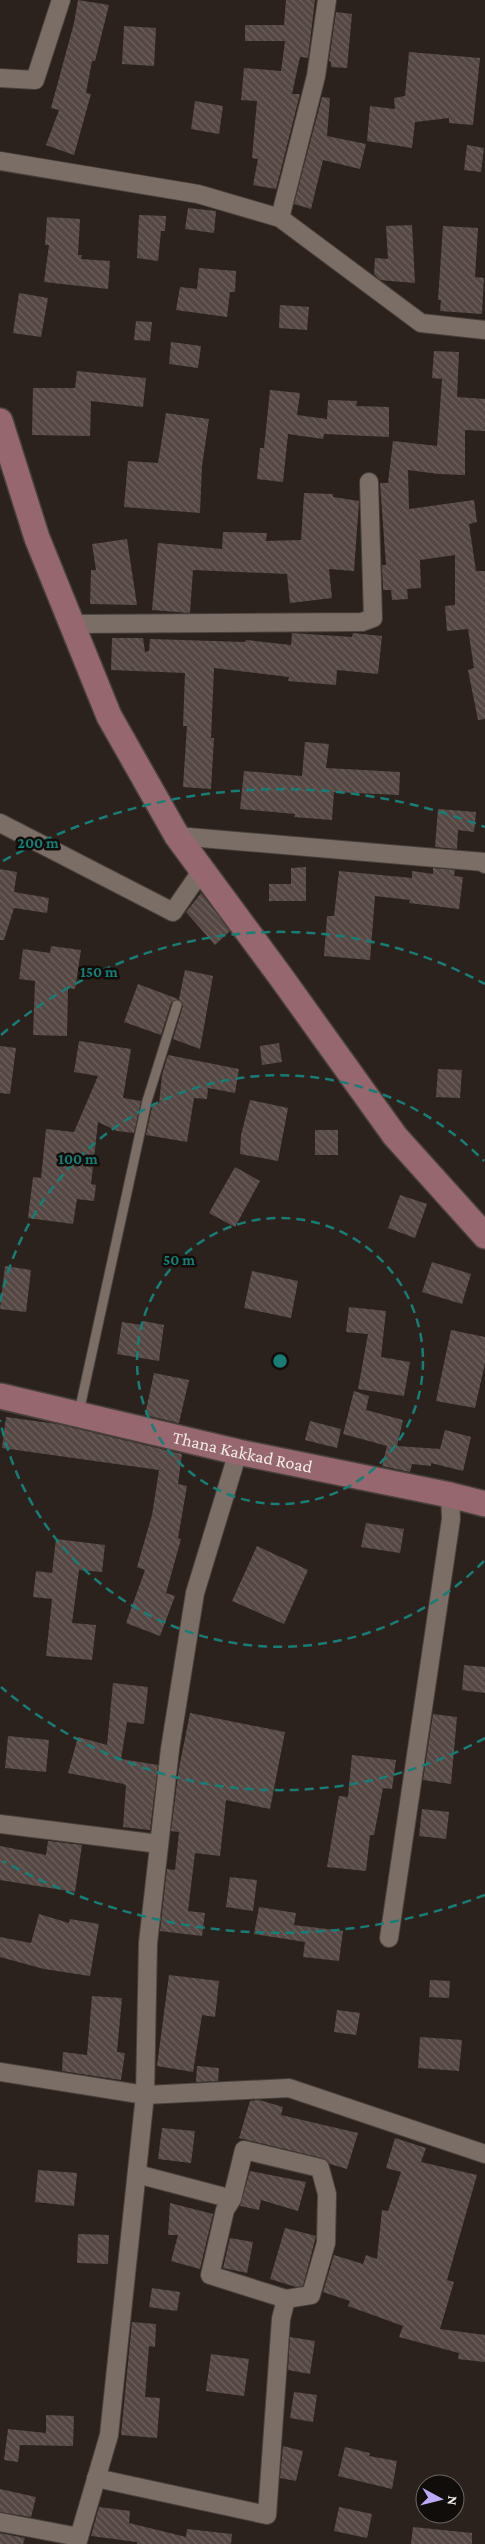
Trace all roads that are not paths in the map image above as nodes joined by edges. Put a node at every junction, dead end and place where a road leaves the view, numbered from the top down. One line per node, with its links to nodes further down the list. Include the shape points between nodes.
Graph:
1 (61, 0): 3 (street, via 35,80)
2 (327, 0): 5 (street, via 316,76)
3 (0, 78)
4 (0, 161): 5 (street, via 198,194)
5 (280, 218): 6 (street, via 421,323)
6 (485, 330)
7 (0, 421): 9 (main road, via 38,538)
8 (369, 482): 9 (street, via 373,618 362,622)
9 (71, 624): 11 (main road, via 109,716)
10 (0, 822): 13 (street, via 173,912)
11 (177, 836): 12 (street); 13 (main road)
12 (485, 864)
13 (202, 870): 15 (main road, via 395,1136)
14 (177, 1005): 17 (lane, via 147,1100)
15 (485, 1236)
16 (0, 1396): 17 (main road, Thana Kakkad Road)
17 (78, 1414): 18 (main road, Thana Kakkad Road)
18 (238, 1452): 19 (main road, Thana Kakkad Road); 22 (street, via 195,1593 170,1749)
19 (450, 1495): 20 (main road, Thana Kakkad Road); 23 (street, via 451,1519)
20 (484, 1498)
21 (0, 1824): 22 (street)
22 (160, 1844): 25 (street, via 148,1943)
23 (389, 1938)
24 (0, 2072): 25 (street)
25 (145, 2095): 26 (street, via 288,2088); 27 (street)
26 (485, 2154)
27 (137, 2174): 28 (street); 30 (street, via 109,2436)
28 (232, 2199): 29 (street, via 224,2210 210,2275); 29 (street, via 244,2150 320,2168 327,2194 326,2243 311,2295)
29 (286, 2299): 30 (street, via 281,2319 266,2515)
30 (96, 2478): 32 (street)
31 (0, 2522): 32 (street)
32 (78, 2540)

